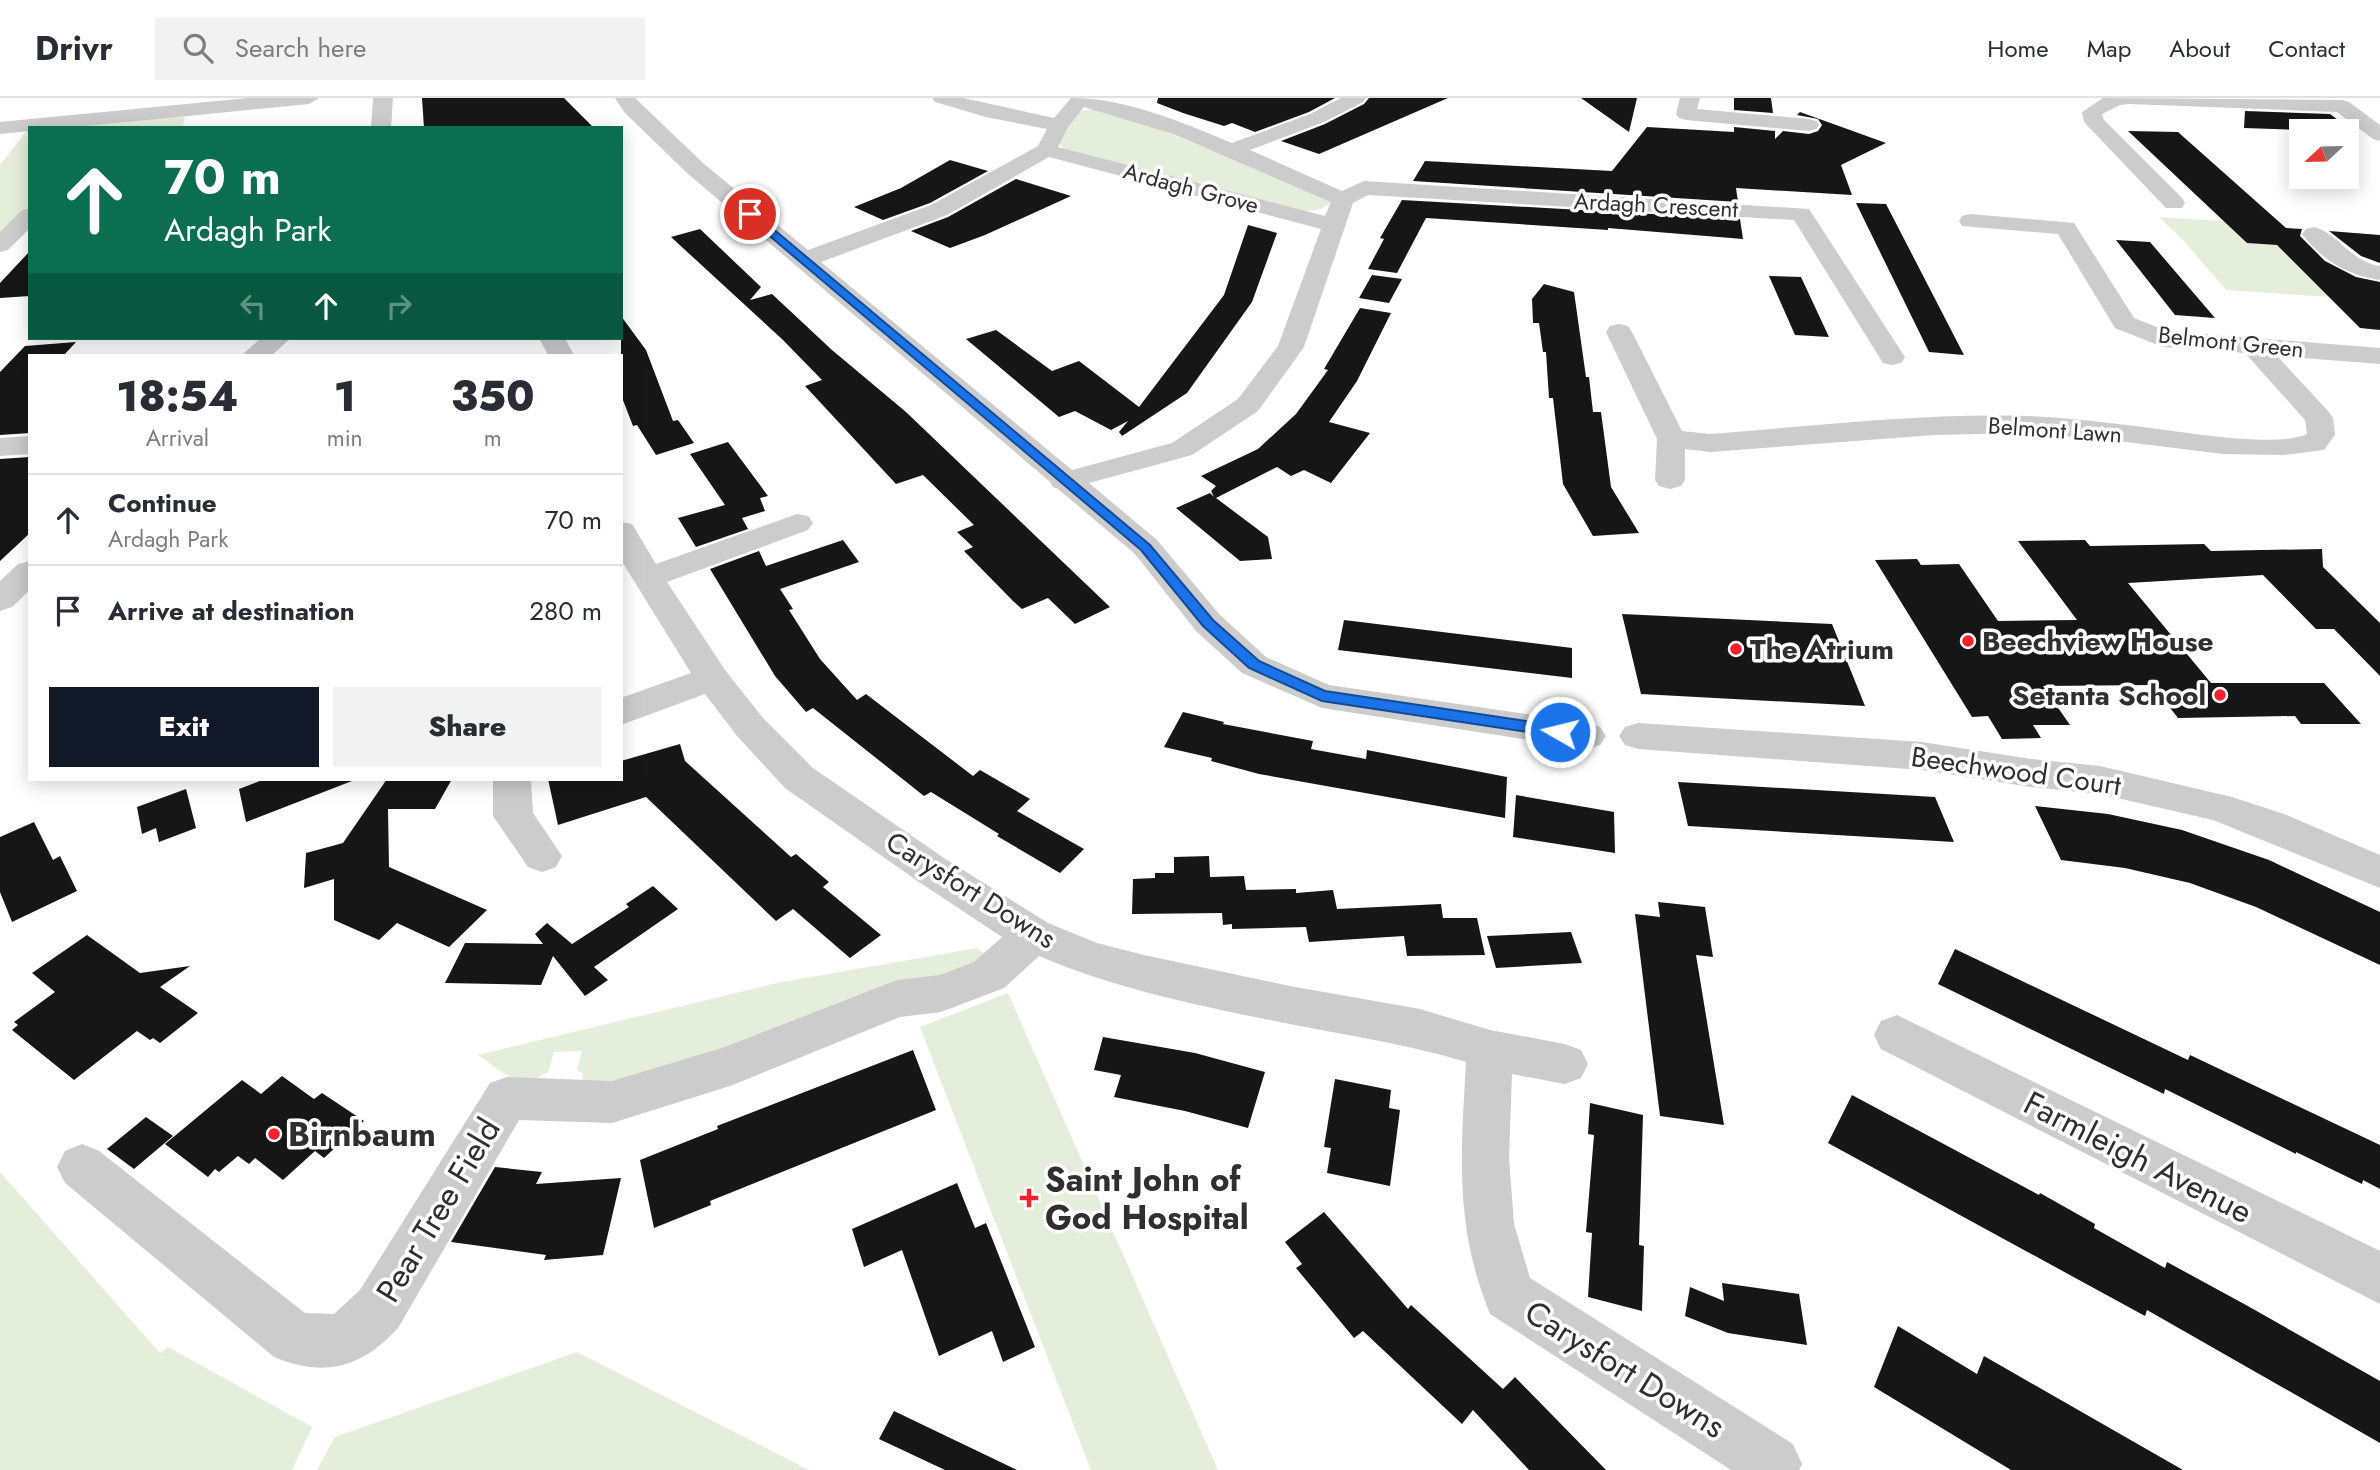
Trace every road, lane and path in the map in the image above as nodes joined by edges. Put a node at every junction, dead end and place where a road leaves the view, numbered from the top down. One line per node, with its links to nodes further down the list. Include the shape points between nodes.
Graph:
1 (309, 98): 10 (street)
2 (383, 98): 14 (street)
3 (625, 98): 26 (street, via 695,168)
4 (942, 98): 11 (street)
5 (1356, 98): 18 (street)
6 (1689, 98): 12 (street, via 1686,114)
7 (1080, 99): 11 (street); 18 (street, via 1112,106)
8 (2342, 106): 9 (street); 16 (street); 20 (street, via 2116,99 2092,112 2094,122)
9 (2370, 106)
10 (201, 109): 13 (street); 15 (street)
11 (1059, 125): 17 (street)
12 (1809, 125)
13 (190, 126)
14 (381, 126)
15 (0, 128)
16 (2380, 135)
17 (1046, 150): 23 (street, Ardagh Grove); 26 (street, via 939,210)
18 (1230, 151): 19 (street)
19 (1343, 199): 23 (street); 33 (street, Ardagh Crescent, via 1364,188 1801,214)
20 (2174, 203)
21 (28, 217): 25 (street)
22 (1970, 222): 30 (street, Belmont Green, via 2066,228 2124,323 2163,339)
23 (1335, 226): 38 (street, via 1291,346 1248,405 1181,449)
24 (2314, 234): 27 (street, via 2354,267)
25 (0, 245)
26 (804, 260): 38 (street)
27 (2380, 273)
28 (1619, 331): 34 (street)
29 (275, 340): 31 (street)
30 (2254, 347): 32 (street, Belmont Green); 34 (street, Belmont Lawn, via 2319,418 2321,435 2314,444 2279,449 2221,446 2071,428 1983,424 1710,443)
31 (256, 354)
32 (2380, 356)
33 (1892, 357)
34 (1671, 439): 37 (street)
35 (28, 444): 36 (street)
36 (0, 447)
37 (1670, 480)
38 (1064, 481): 46 (street, via 1146,547 1208,623 1254,665 1322,696)
39 (797, 523): 42 (street)
40 (623, 534): 42 (street, Carysfort Downs)
41 (28, 573): 43 (street)
42 (648, 578): 44 (street, Carysfort Downs)
43 (0, 600)
44 (712, 678): 45 (street); 51 (street, Carysfort Downs, via 799,778)
45 (623, 711)
46 (1587, 736)
47 (1638, 736): 50 (street, Beechwood Court, via 1923,756 2100,780 2218,807)
48 (512, 781): 49 (street, via 513,816)
49 (542, 856)
50 (2380, 872)
51 (1033, 935): 53 (street, Carysfort Downs, via 1090,959 1144,973 1420,1028); 55 (street, Pear Tree Field, via 989,975 941,993 897,999 730,1066 612,1102 507,1098 379,1309 362,1328 334,1343 292,1338)
52 (1897, 1035): 56 (street, Farmleigh Avenue)
53 (1490, 1050): 54 (street, Carysfort Downs); 57 (street, Carysfort Downs, via 1485,1158 1489,1224 1509,1296)
54 (1565, 1064)
55 (82, 1167)
56 (2380, 1278)
57 (1773, 1464)

